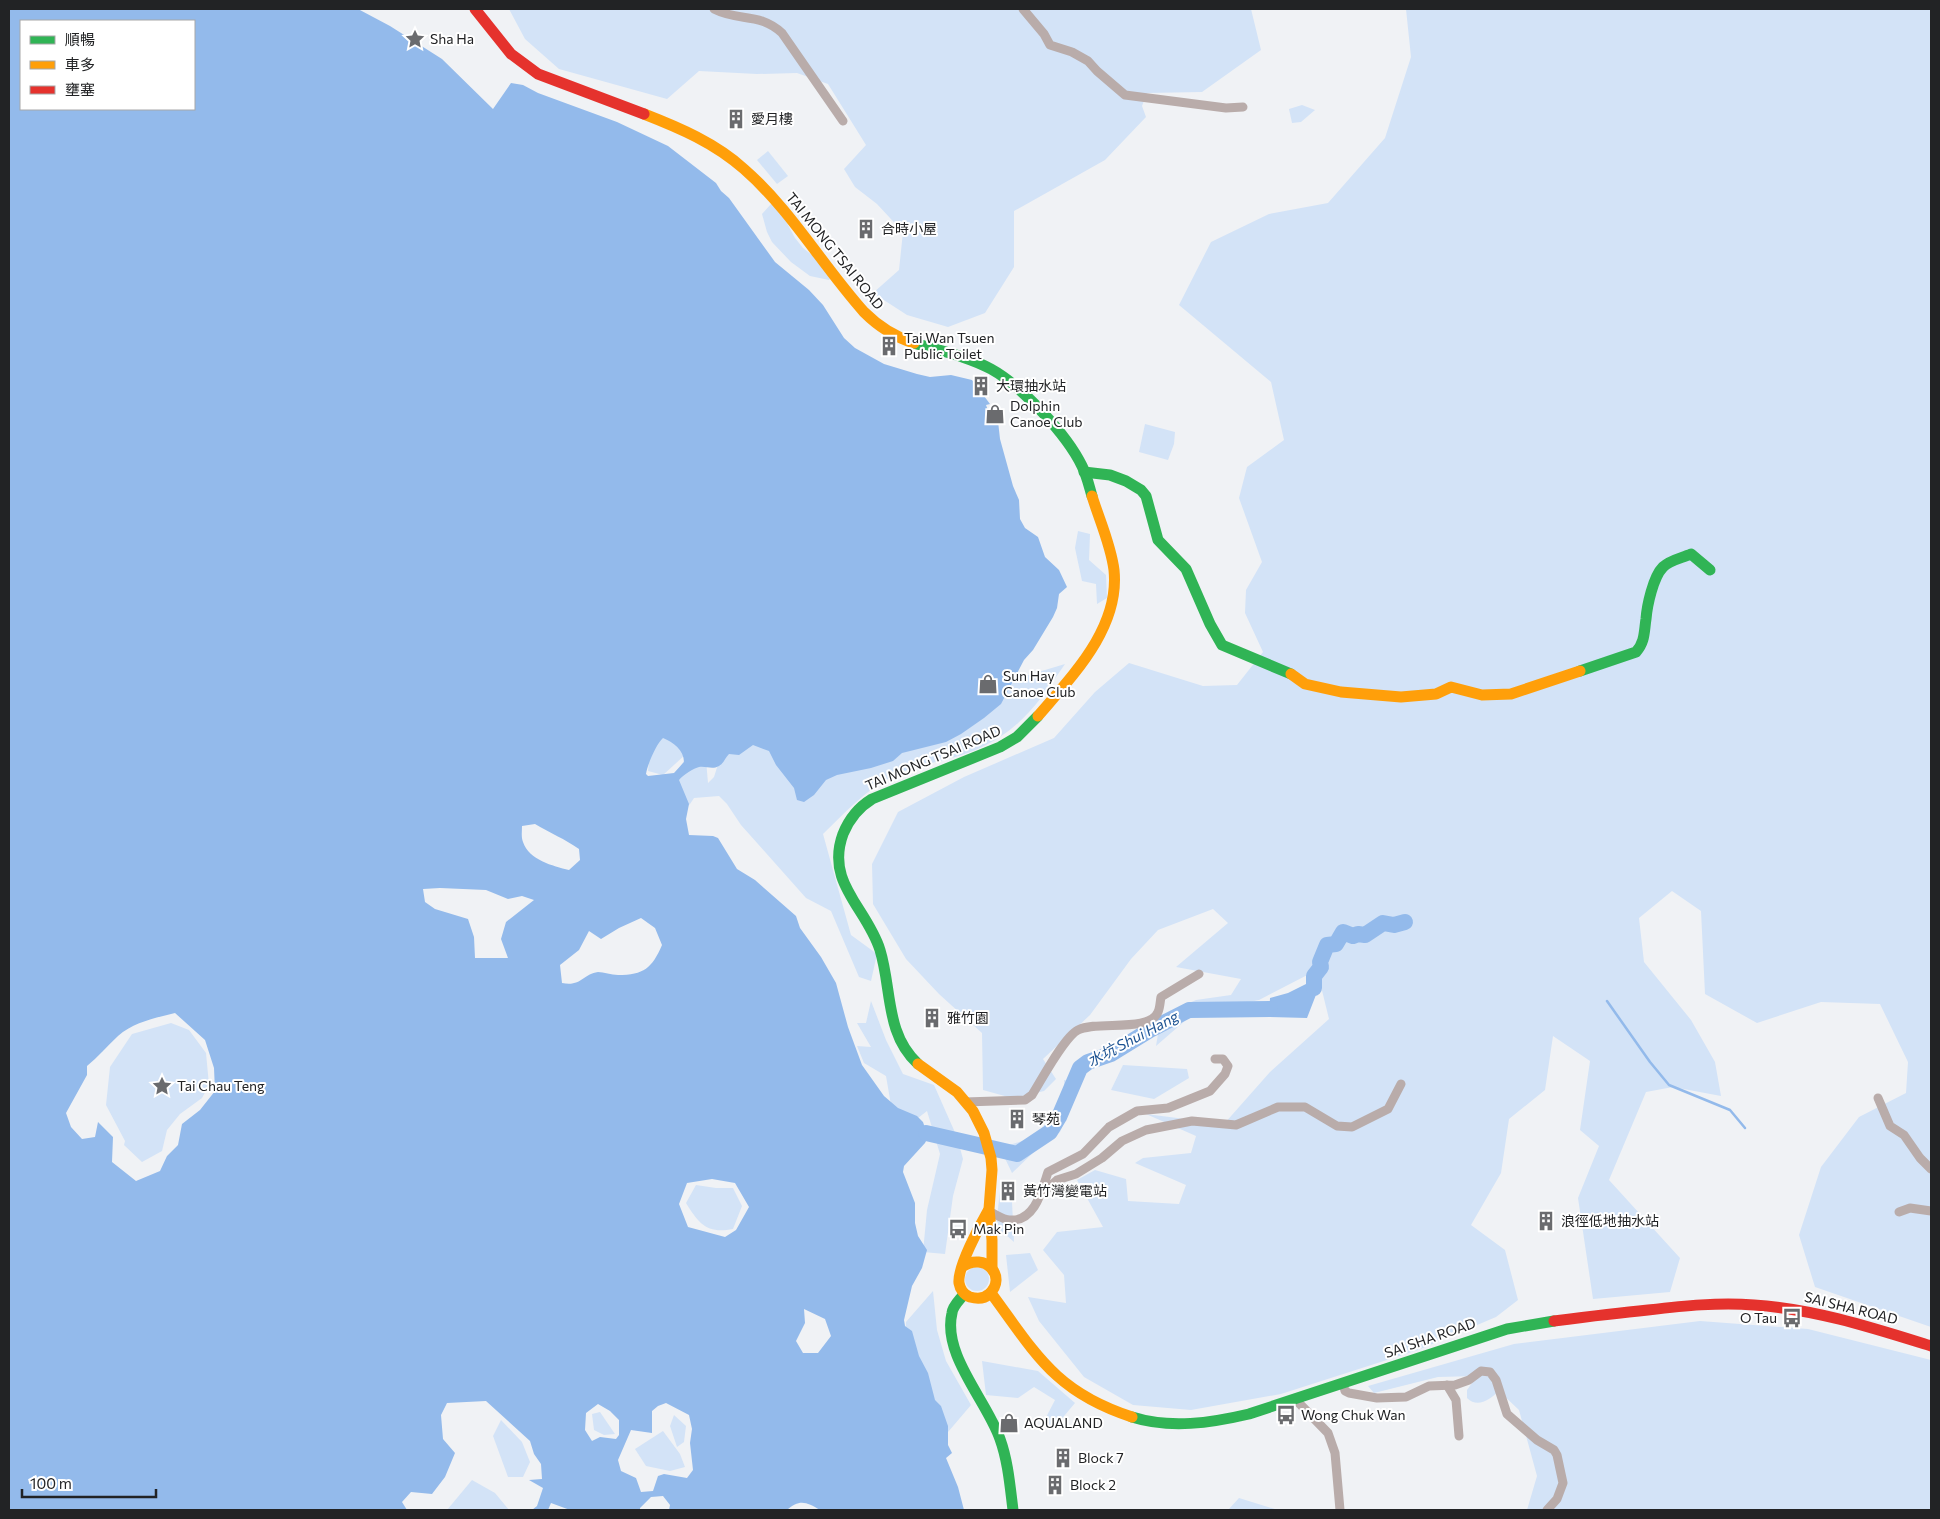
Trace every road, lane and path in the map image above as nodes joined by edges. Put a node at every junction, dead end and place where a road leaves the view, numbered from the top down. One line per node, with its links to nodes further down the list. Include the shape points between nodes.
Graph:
1 (475, 9): 6 (main road, TAI MONG TSAI ROAD, via 512,54 538,74 678,127 740,166 779,205 871,319 897,336 974,360 997,373 1064,438)
2 (714, 9): 5 (street, via 772,24 782,33)
3 (1023, 9): 4 (street, via 1050,45 1088,61 1125,95 1226,108)
4 (1243, 107)
5 (843, 120)
6 (1084, 472): 7 (main road, via 1124,479 1142,490 1158,540 1186,569 1222,645 1291,674 1305,684 1341,692 1401,697 1436,694 1451,688 1482,695 1511,694 1636,652 1645,638 1646,615 1661,569 1691,554); 12 (main road, TAI MONG TSAI ROAD, via 1114,571 1112,604 1097,642 1023,732 994,750 867,801 849,821 840,846 841,880 878,945 900,1043 916,1063)
7 (1710, 570)
8 (1199, 974): 12 (street, via 1161,997 1158,1013 1149,1021 1077,1030 1060,1050 1032,1095 1025,1100)
9 (1215, 1059): 14 (street, via 1223,1059 1228,1066 1210,1091 1168,1108 1137,1111 1109,1127 1083,1154 1048,1172)
10 (1401, 1084): 14 (street, via 1388,1109 1352,1127 1337,1126 1305,1107 1278,1107 1236,1125 1192,1121 1146,1130 1122,1141 1076,1174 1057,1180)
11 (1878, 1098): 13 (street, via 1890,1126 1904,1136)
12 (965, 1102): 15 (main road, TAI MONG TSAI ROAD, via 979,1121 989,1148 993,1179)
13 (1931, 1169)
14 (1040, 1195): 15 (street, via 1039,1201 1024,1217 1010,1220)
15 (988, 1211): 18 (main road, TAI MONG TSAI ROAD); 19 (main road, TAI MONG TSAI ROAD)
16 (1931, 1211): 17 (street, via 1910,1208)
17 (1898, 1212)
18 (962, 1267): 19 (main road, via 974,1260); 21 (main road, TAI MONG TSAI ROAD, via 958,1281)
19 (992, 1267): 20 (main road, TAI MONG TSAI ROAD, via 996,1280)
20 (992, 1292): 21 (main road, via 978,1299); 25 (main road, SAI SHA ROAD, via 1050,1370 1080,1394 1115,1412 1165,1424 1202,1424 1236,1418)
21 (964, 1294): 27 (main road, via 952,1310 953,1344 956,1356 1000,1439)
22 (1931, 1346): 23 (main road, SAI SHA ROAD, via 1849,1322 1769,1305 1700,1305 1520,1326)
23 (1343, 1383): 24 (street, via 1348,1393 1377,1398 1406,1397 1429,1386); 25 (main road, SAI SHA ROAD)
24 (1447, 1385): 26 (street, via 1456,1400); 29 (street, via 1463,1383 1481,1371 1490,1372 1496,1380 1507,1414 1555,1452 1563,1483 1557,1499)
25 (1295, 1399): 28 (street, via 1328,1433 1335,1452)
26 (1459, 1436)
27 (1013, 1510)
28 (1340, 1510)
29 (1546, 1510)

